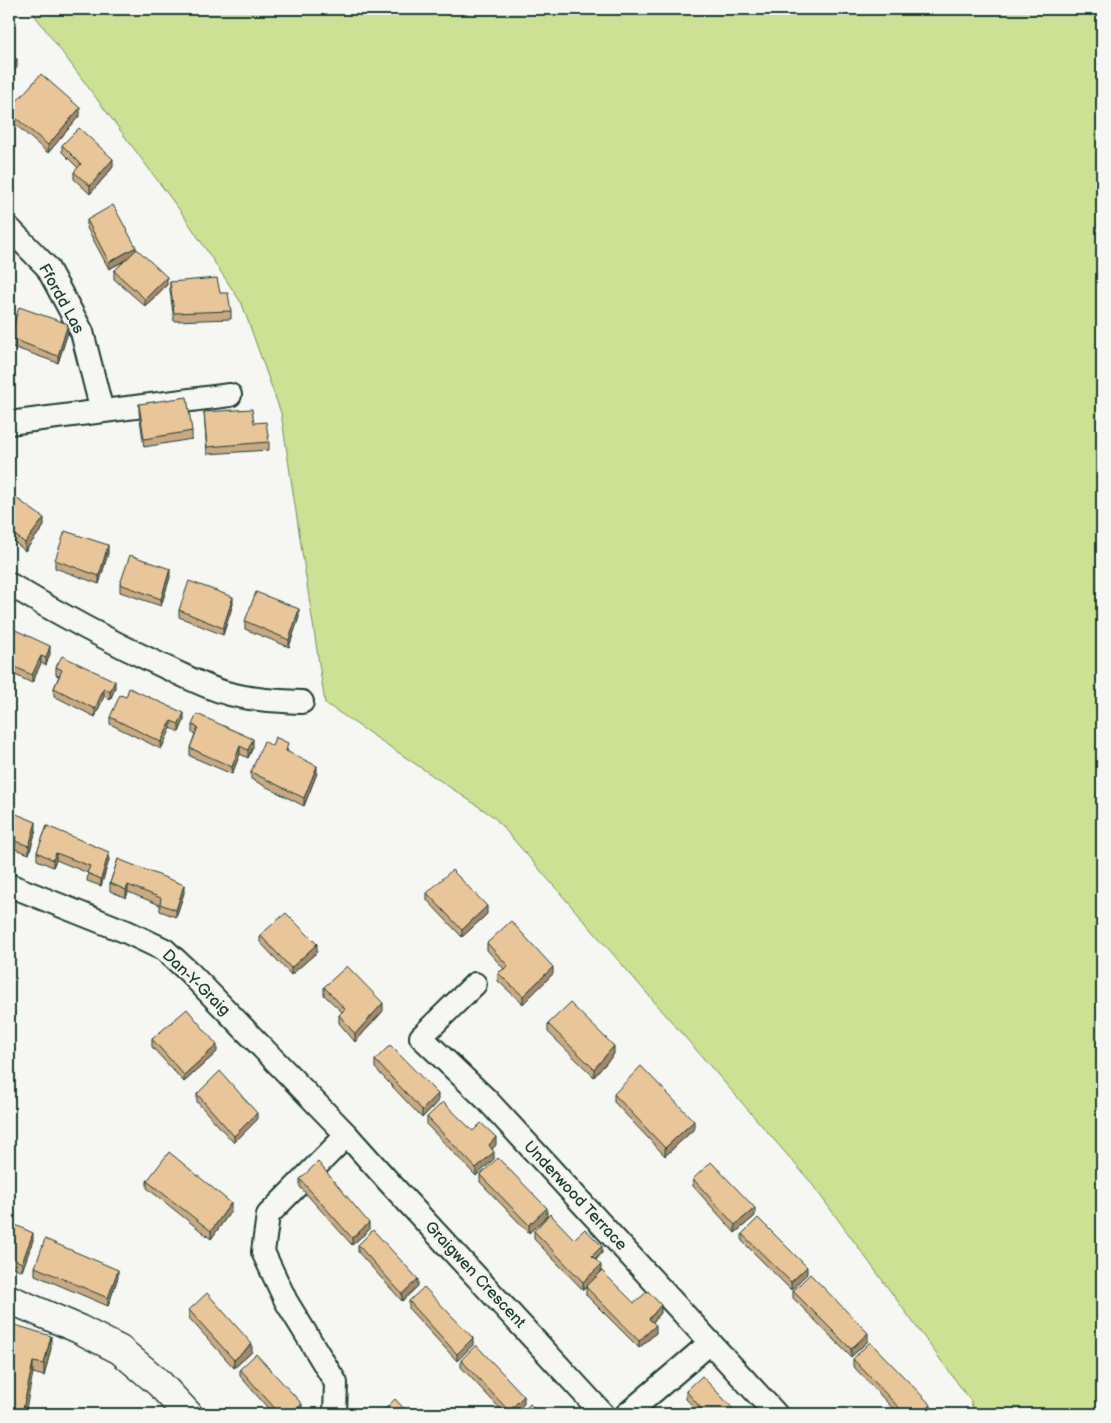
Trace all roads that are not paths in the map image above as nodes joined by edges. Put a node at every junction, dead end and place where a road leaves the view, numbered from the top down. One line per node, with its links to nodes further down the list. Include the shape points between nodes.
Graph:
1 (9, 228): 3 (street, Ffordd Las, via 47,267 82,332)
2 (230, 395): 3 (street)
3 (102, 411): 4 (street)
4 (9, 423)
5 (9, 584): 6 (street, via 53,611 188,678 229,694)
6 (302, 702)
7 (9, 885): 9 (street, Dan-Y-Graig, via 165,950)
8 (475, 984): 11 (street, Underwood Terrace, via 421,1037 487,1100)
9 (347, 1135): 12 (street, via 268,1215 263,1252 286,1301); 16 (street, Graigwen Crescent)
10 (9, 1299): 13 (main road, via 120,1350 159,1383)
11 (710, 1343): 17 (street); 18 (street, Underwood Terrace)
12 (336, 1383): 14 (street); 15 (street)
13 (188, 1414)
14 (335, 1414)
15 (348, 1414)
16 (603, 1414)
17 (627, 1414)
18 (776, 1414)

